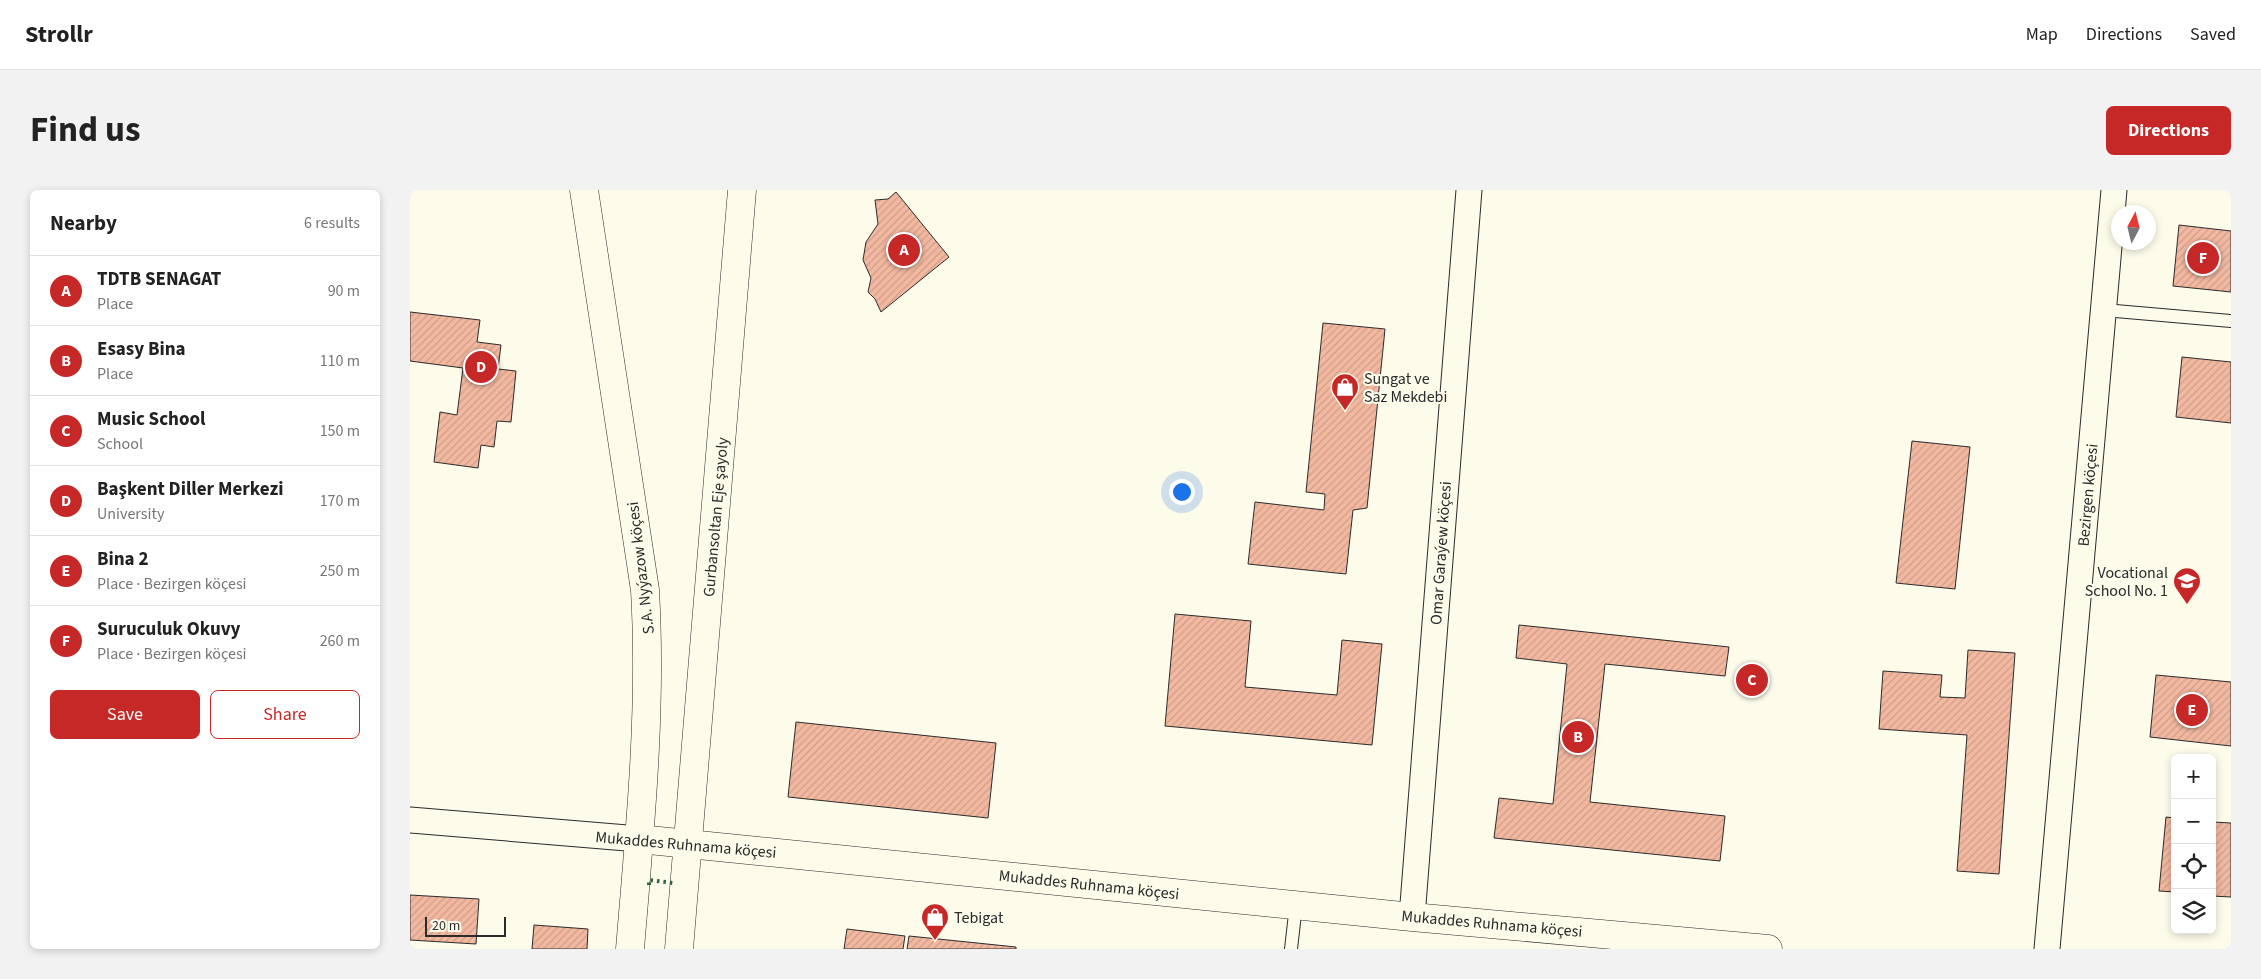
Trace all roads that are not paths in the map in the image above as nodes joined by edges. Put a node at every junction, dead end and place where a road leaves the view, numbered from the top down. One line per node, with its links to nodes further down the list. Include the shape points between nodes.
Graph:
1 (584, 190): 8 (main road, S.A. Nyýazow köçesi, via 645,590 649,655)
2 (742, 190): 9 (main road, Gurbansoltan Eje şayoly)
3 (1469, 190): 11 (street, Omar Garaýew köçesi)
4 (2114, 190): 5 (street, Bezirgen köçesi)
5 (2104, 310): 6 (lane); 17 (street, Bezirgen köçesi)
6 (2231, 322)
7 (410, 820): 8 (street, Mukaddes Ruhnama köçesi)
8 (639, 839): 9 (main road, Mukaddes Ruhnama köçesi); 13 (main road, S.A. Nyýazow köçesi)
9 (688, 844): 10 (main road, Mukaddes Ruhnama köçesi); 14 (main road)
10 (1296, 905): 11 (main road, Mukaddes Ruhnama köçesi); 15 (lane)
11 (1412, 916): 12 (main road, Mukaddes Ruhnama köçesi)
12 (1672, 944): 16 (main road, Mukaddes Ruhnama köçesi)
13 (630, 949)
14 (679, 949)
15 (1291, 949)
16 (1768, 949)
17 (2047, 949)

